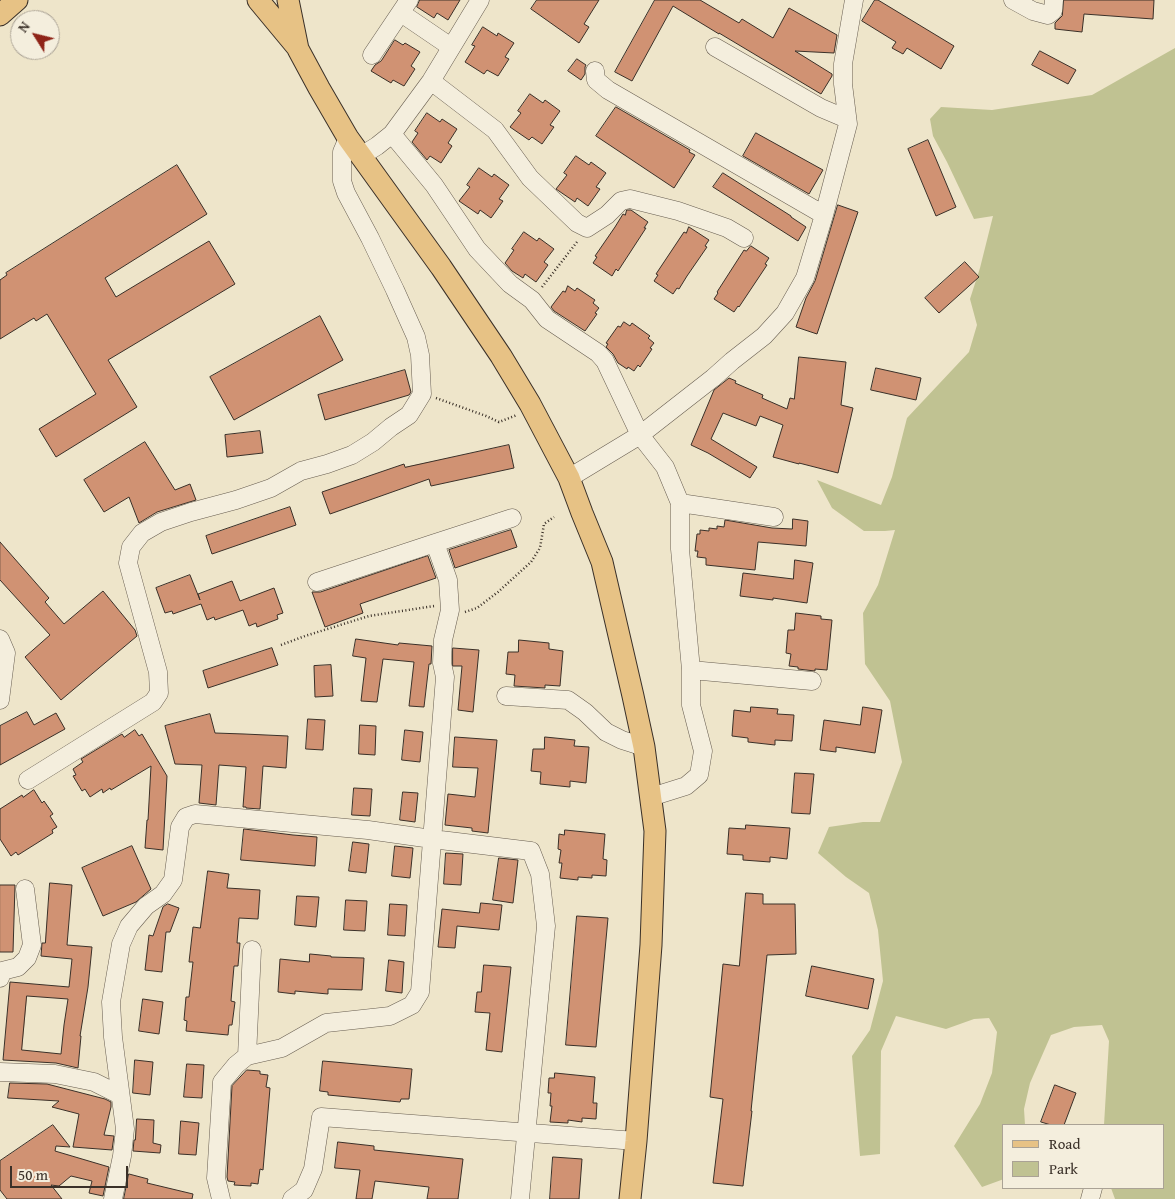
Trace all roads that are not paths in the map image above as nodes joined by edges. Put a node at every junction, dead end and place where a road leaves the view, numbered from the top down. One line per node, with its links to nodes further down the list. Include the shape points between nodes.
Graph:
1 (17, 0): 9 (main road)
2 (258, 0): 12 (main road)
3 (288, 0): 12 (main road)
4 (480, 0): 10 (street)
5 (854, 0): 16 (street, via 843,64)
6 (1013, 0): 7 (street, via 1048,15 1053,11)
7 (1054, 0)
8 (405, 6): 10 (street); 13 (street)
9 (0, 15)
10 (451, 47): 15 (street)
11 (715, 47): 16 (street, via 821,108)
12 (298, 49): 18 (main road)
13 (372, 54)
14 (595, 71): 20 (street, via 596,80 608,90)
15 (431, 81): 17 (street); 21 (street, via 496,130 530,178 587,228 621,201 630,199 678,211 727,228)
16 (847, 118): 20 (street)
17 (392, 134): 19 (street); 22 (street, via 434,185 477,249 548,318 605,361)
18 (348, 138): 19 (main road); 35 (street, via 342,152 342,180 346,194 416,337 422,394 409,415 352,455 301,471 270,488 236,500 161,522 142,532 131,546 128,563 158,672 160,693 153,702)
19 (361, 156): 23 (main road, via 501,356)
20 (824, 214): 22 (street, via 804,278 785,313 764,336)
21 (744, 238)
22 (640, 435): 23 (street); 24 (street, via 665,467)
23 (570, 478): 34 (main road, via 602,562)
24 (680, 503): 25 (street); 30 (street, via 680,549)
25 (774, 516)
26 (512, 518): 27 (street)
27 (435, 542): 28 (street); 37 (street, via 448,580 450,610 443,640 444,677)
28 (317, 582)
29 (0, 640): 33 (street, via 6,653)
30 (690, 670): 31 (street); 36 (street, via 691,705 703,751 698,775 686,786)
31 (812, 681)
32 (506, 696): 34 (street, via 568,700 606,732)
33 (0, 700)
34 (644, 747): 36 (main road)
35 (28, 780)
36 (651, 797): 45 (main road, via 655,831 651,945)
37 (432, 839): 41 (street, via 420,992 412,1005 390,1016 326,1023 282,1048); 43 (street, via 229,816 194,814 186,817 180,826 173,880 129,926 121,944 111,1002); 44 (street, via 531,850 540,874 546,926)
38 (25, 890): 40 (street, via 32,945 27,958 18,967 2,971)
39 (252, 950): 41 (street)
40 (0, 978)
41 (247, 1056): 47 (street, via 222,1082 216,1178)
42 (0, 1072): 43 (street, via 55,1074 94,1082)
43 (120, 1095): 46 (street, via 125,1129)
44 (526, 1133): 45 (street); 48 (street, via 321,1117 314,1170 304,1190); 49 (street)
45 (636, 1141): 50 (main road)
46 (113, 1199)
47 (222, 1199)
48 (292, 1199)
49 (520, 1199)
50 (630, 1199)

